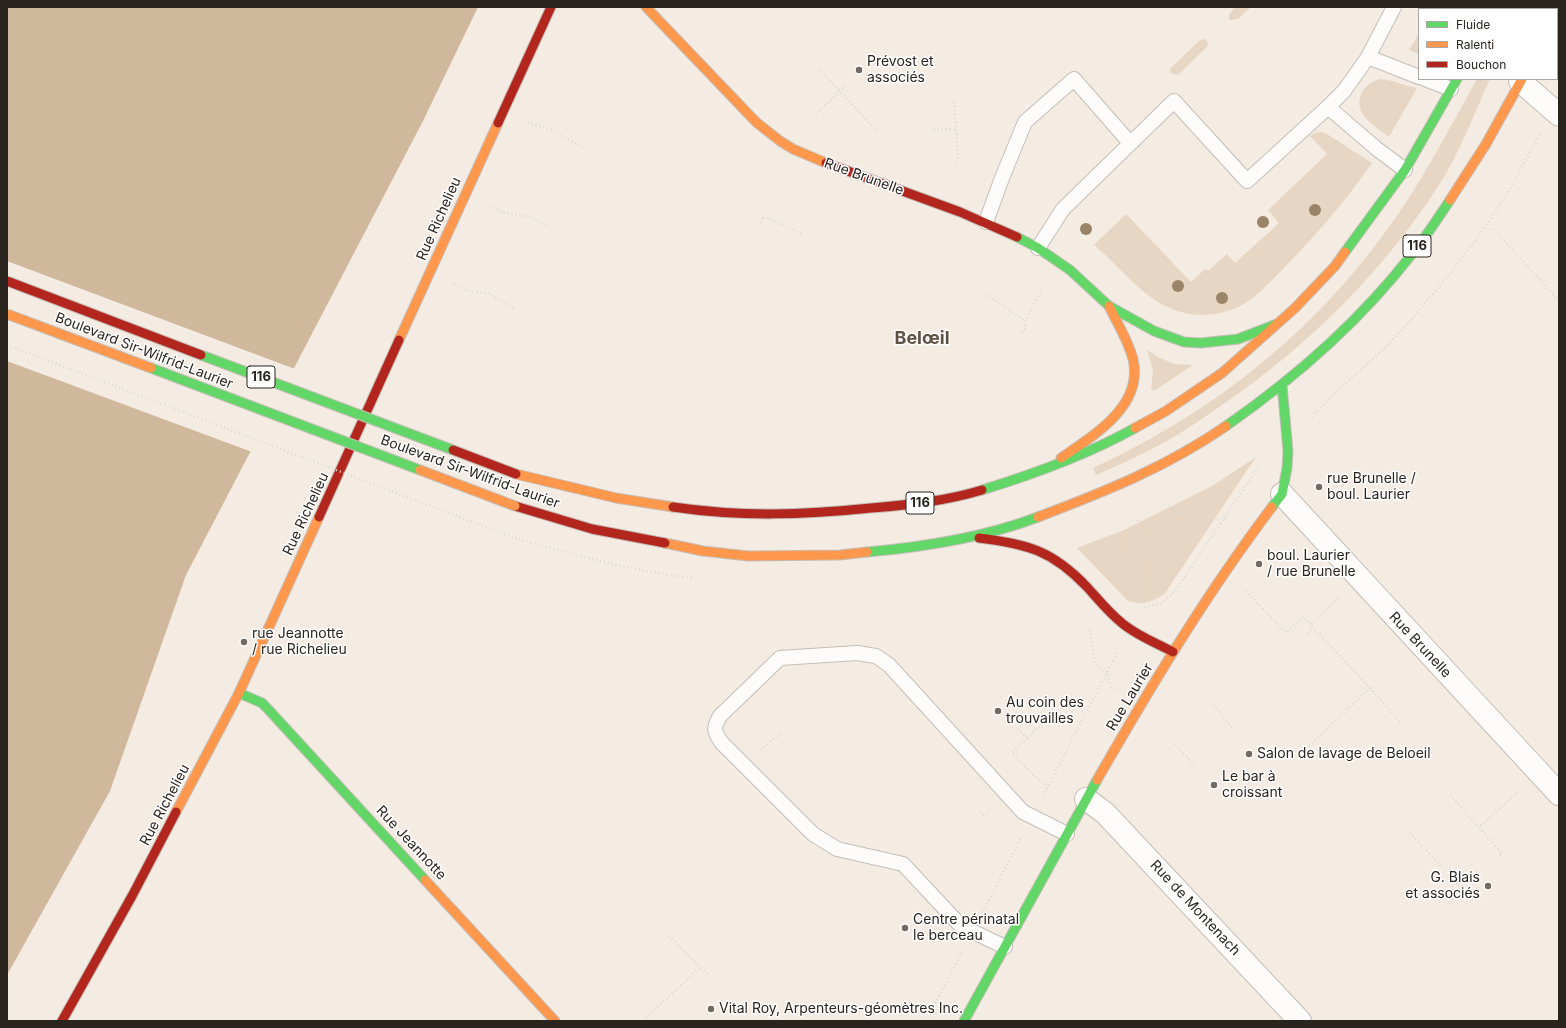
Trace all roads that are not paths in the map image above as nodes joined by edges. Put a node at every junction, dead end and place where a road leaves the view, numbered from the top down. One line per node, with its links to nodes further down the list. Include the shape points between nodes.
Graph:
1 (550, 7): 24 (main road, Rue Richelieu)
2 (646, 7): 13 (main road, Rue Brunelle, via 756,122 780,141 831,165)
3 (1394, 7): 4 (lane)
4 (1368, 57): 5 (lane); 9 (lane, via 1344,91)
5 (1418, 77)
6 (1431, 80): 8 (lane)
7 (1521, 80): 10 (street); 19 (main road, Boulevard Sir-Wilfrid-Laurier / 116, via 1466,177 1412,254 1358,316)
8 (1454, 84): 12 (main road, Boulevard Sir-Wilfrid-Laurier / 116)
9 (1328, 107): 11 (lane, via 1247,181 1174,101); 12 (lane)
10 (1559, 115)
11 (1130, 143): 13 (lane, via 1074,80 1025,122); 14 (lane, via 1063,209)
12 (1405, 170): 18 (main road, Boulevard Sir-Wilfrid-Laurier / 116, via 1335,266)
13 (986, 222): 14 (main road, Rue Brunelle)
14 (1038, 248): 16 (main road, Rue Brunelle, via 1070,270)
15 (7, 281): 20 (main road, Boulevard Sir-Wilfrid-Laurier / 116, bridge, via 516,474 616,498 750,515 825,513 906,505 965,495)
16 (1109, 306): 18 (main road, Rue Brunelle, via 1141,325 1184,342 1238,339); 20 (main road, Rue Brunelle, via 1130,350 1134,367 1133,385 1126,404 1115,417)
17 (7, 314): 22 (main road, Boulevard Sir-Wilfrid-Laurier / 116, bridge, via 515,506 600,531 703,551 748,556 840,556 911,548)
18 (1280, 323): 20 (main road, Boulevard Sir-Wilfrid-Laurier / 116, via 1222,373 1166,411 1106,444)
19 (1282, 385): 21 (main road, Rue Laurier, via 1288,451); 22 (main road, Boulevard Sir-Wilfrid-Laurier / 116, via 1210,436 1162,465 1111,489 1027,521)
20 (1046, 469)
21 (1282, 494): 23 (main road, Rue Laurier, via 1256,527); 25 (street, Rue Brunelle)
22 (972, 537): 23 (main road, via 1017,543 1051,556 1072,571 1117,619)
23 (1173, 652): 26 (main road, Rue Laurier)
24 (239, 693): 29 (main road, Rue Richelieu, via 135,890); 30 (main road, Rue Jeannotte, via 262,703 267,708)
25 (1559, 794)
26 (1086, 799): 27 (main road, Rue Laurier); 32 (street, Rue de Montenach, via 1105,813)
27 (1067, 834): 28 (main road, Rue Laurier); 28 (lane, via 1023,812 889,665 876,656 857,653 780,658 720,716 715,733 721,742 813,834 837,849 903,864 961,926)
28 (1005, 948): 31 (main road, Rue Laurier)
29 (62, 1021)
30 (555, 1021)
31 (964, 1021)
32 (1300, 1021)

